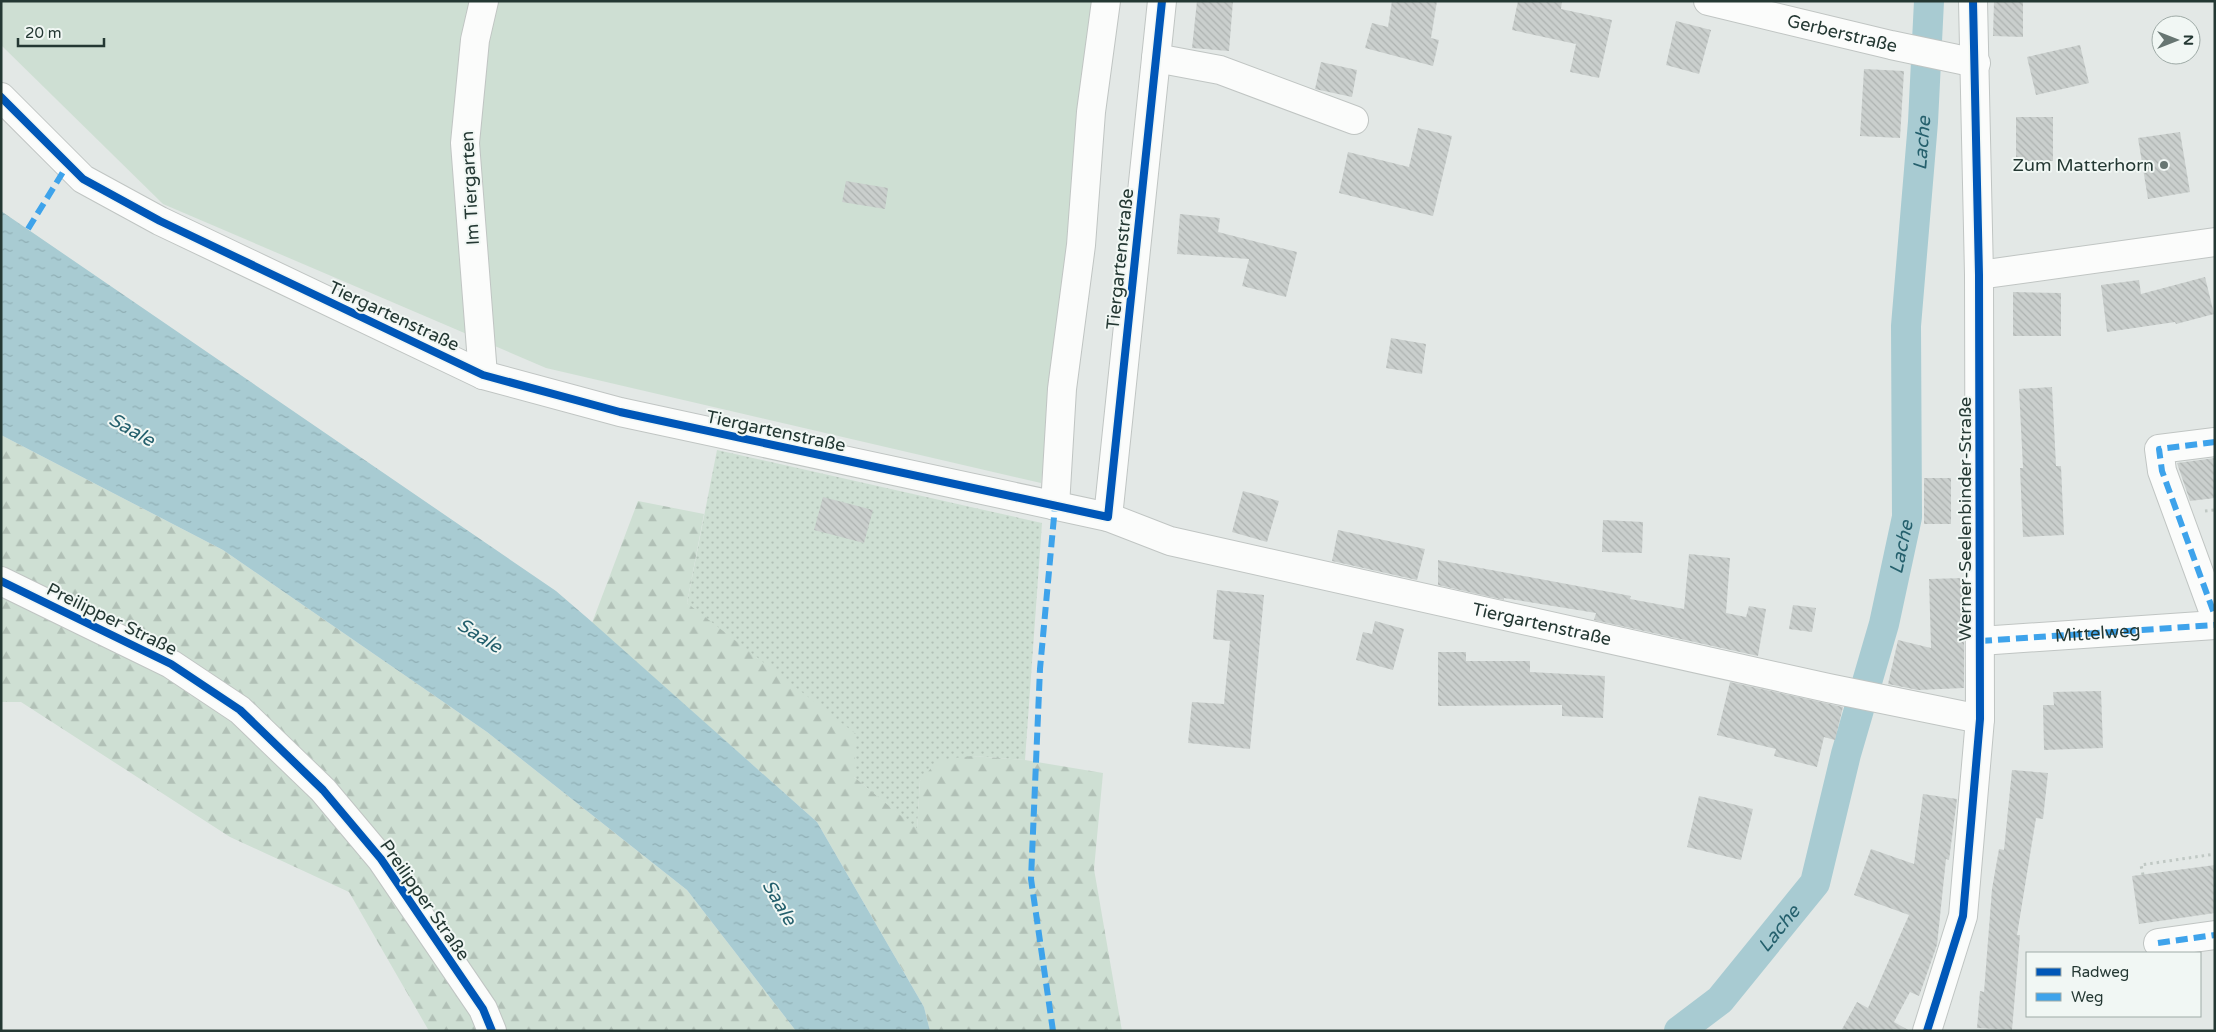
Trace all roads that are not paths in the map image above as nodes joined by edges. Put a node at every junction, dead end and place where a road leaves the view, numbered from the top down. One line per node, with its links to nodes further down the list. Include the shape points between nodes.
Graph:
1 (484, 1): 12 (street, Im Tiergarten, via 475,40 465,143)
2 (1106, 1): 14 (street, via 1091,112 1081,245 1062,388)
3 (1162, 1): 6 (street, Tiergartenstraße)
4 (1708, 1): 7 (street, Gerberstraße)
5 (1973, 1): 7 (street, Werner-Seelenbinder-Straße)
6 (1156, 58): 9 (street, via 1220,70); 15 (street, Tiergartenstraße)
7 (1964, 60): 11 (street, Werner-Seelenbinder-Straße)
8 (1, 96): 12 (street, Tiergartenstraße, via 83,179 160,221)
9 (1354, 120)
10 (2215, 242): 11 (street)
11 (1979, 275): 19 (street, Werner-Seelenbinder-Straße)
12 (483, 375): 14 (street, Tiergartenstraße, via 620,412)
13 (2215, 442): 17 (street, via 2159,449 2162,471)
14 (1055, 506): 15 (street, Tiergartenstraße)
15 (1108, 517): 20 (street, Tiergartenstraße, via 1170,541)
16 (1, 581): 23 (street, Preilipper Straße, via 171,664 240,710 323,790 381,859 483,1009)
17 (2215, 616)
18 (2215, 624): 19 (street, Mittelweg)
19 (1980, 641): 20 (street, Werner-Seelenbinder-Straße)
20 (1980, 719): 24 (street, Werner-Seelenbinder-Straße, via 1963,916)
21 (2215, 935): 22 (street)
22 (2158, 943)
23 (492, 1031)
24 (1927, 1031)

